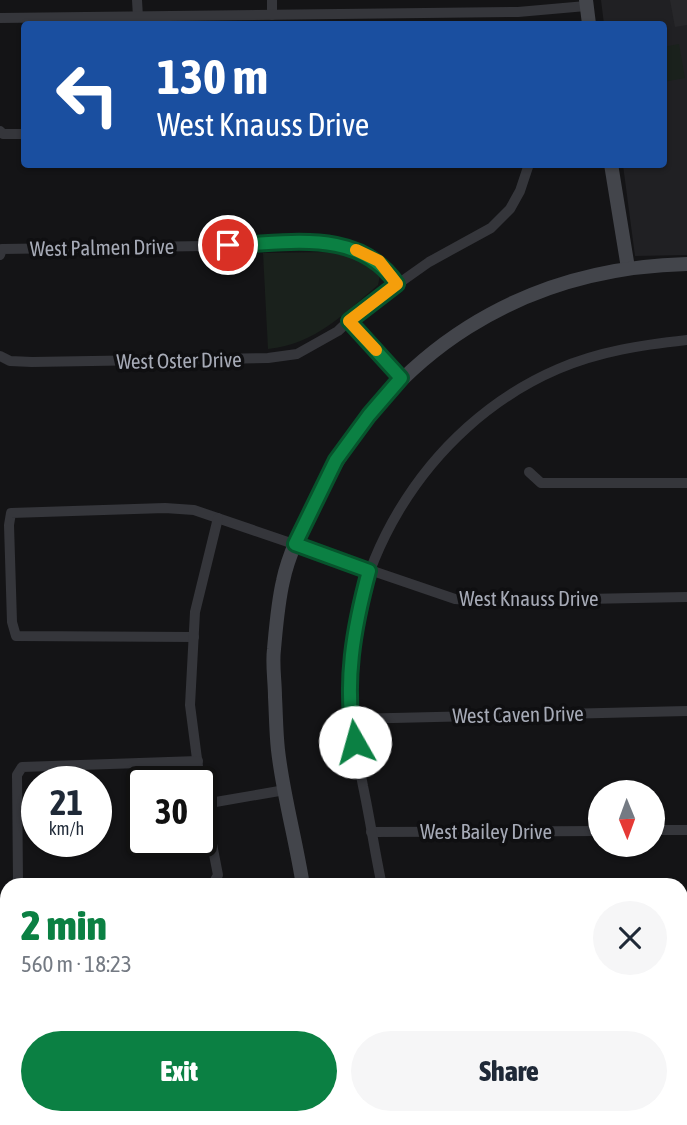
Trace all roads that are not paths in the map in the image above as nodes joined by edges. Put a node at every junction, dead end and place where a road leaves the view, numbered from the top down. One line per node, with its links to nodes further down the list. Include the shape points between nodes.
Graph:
1 (137, 0): 8 (street)
2 (272, 0): 7 (street)
3 (406, 0): 6 (street)
4 (586, 3): 5 (street); 11 (street)
5 (512, 12): 6 (street); 10 (street)
6 (406, 13): 7 (street)
7 (272, 15): 8 (street)
8 (138, 17): 9 (street)
9 (0, 18)
10 (513, 21)
11 (589, 21)
12 (0, 131): 13 (street)
13 (21, 134)
14 (528, 168): 19 (street, West Oster Drive, via 510,209 491,228)
15 (612, 168): 18 (street)
16 (1, 252): 19 (street, West Palmen Drive, via 338,244 379,261)
17 (687, 264): 18 (street)
18 (628, 268): 23 (street, via 576,278 522,297 451,338)
19 (397, 284): 20 (street, West Oster Drive)
20 (349, 321): 22 (street, West Oster Drive, via 297,354 268,358 33,362); 23 (street)
21 (687, 340): 28 (street, via 623,347 559,369 513,392 456,436 413,488 392,520)
22 (0, 356)
23 (401, 378): 27 (street, via 336,460)
24 (529, 472): 25 (street, via 541,483)
25 (687, 483)
26 (218, 519): 27 (street, West Knauss Drive); 30 (street, via 195,612); 30 (street, West Knauss Drive, via 194,510 165,509 12,513 9,525 16,636)
27 (295, 544): 28 (street, West Knauss Drive); 35 (street, via 283,580 273,652 278,750)
28 (369, 571): 29 (street, West Knauss Drive, via 455,599); 32 (street, via 351,657)
29 (687, 597)
30 (194, 637): 33 (street, via 190,705)
31 (687, 711): 32 (street, West Caven Drive)
32 (350, 719): 40 (street)
33 (198, 761): 34 (street); 42 (street, via 22,767 17,775)
34 (199, 766)
35 (285, 790): 36 (street); 44 (street)
36 (217, 801)
37 (665, 830): 38 (street)
38 (687, 830)
39 (588, 831): 40 (street, West Bailey Drive)
40 (371, 832): 45 (street)
41 (214, 857): 43 (street)
42 (18, 878)
43 (216, 878)
44 (302, 878)
45 (380, 878)

